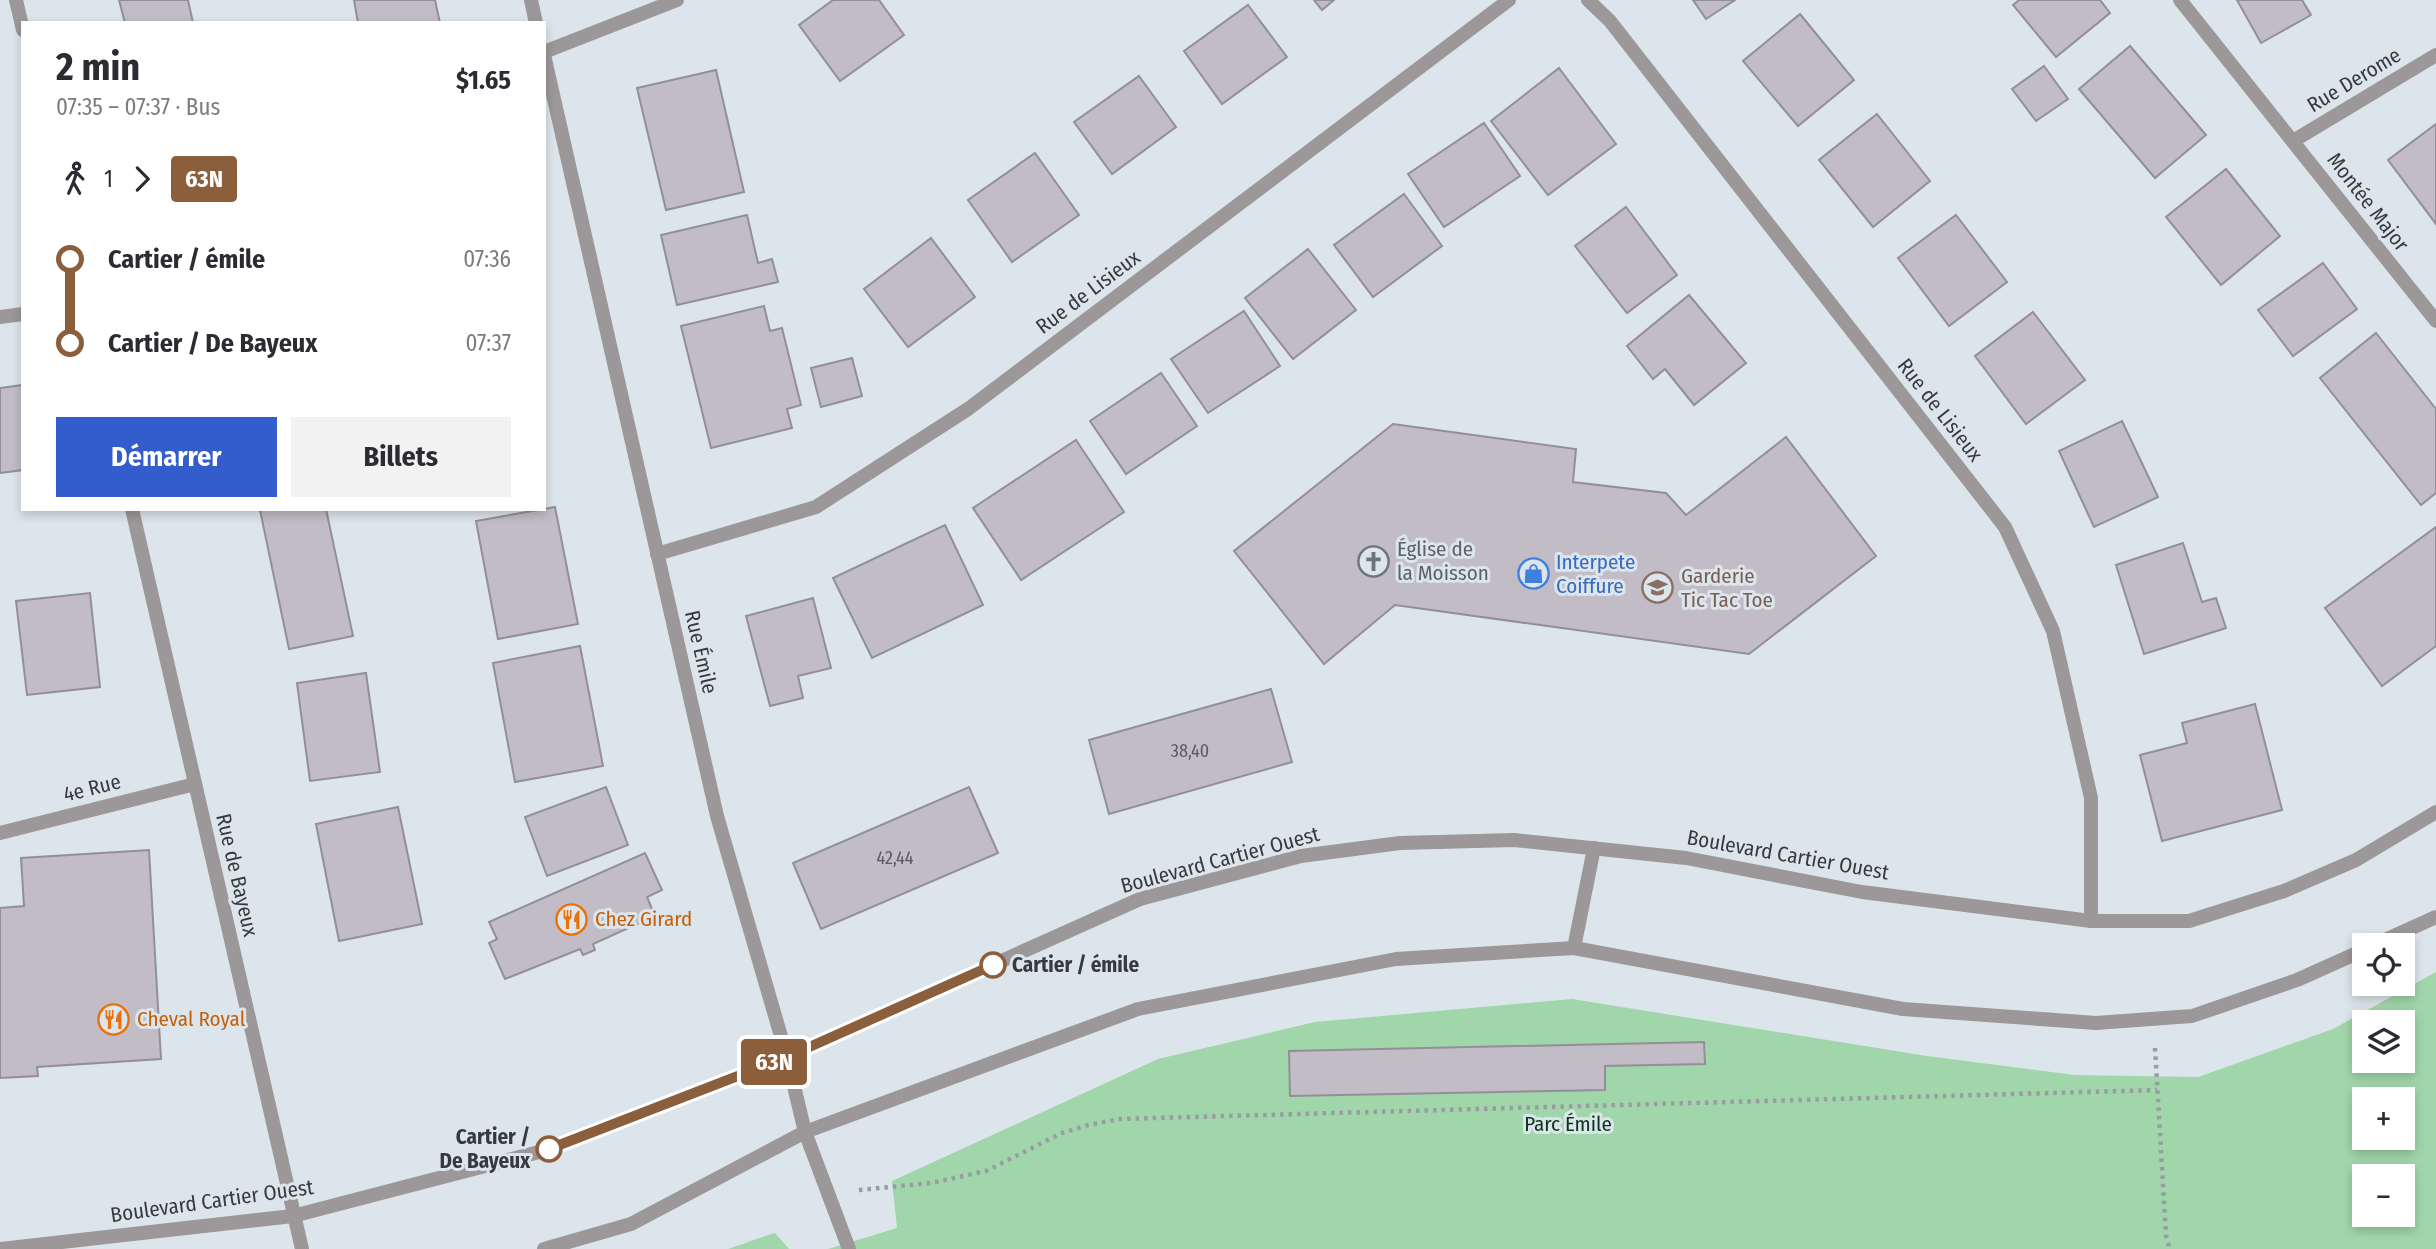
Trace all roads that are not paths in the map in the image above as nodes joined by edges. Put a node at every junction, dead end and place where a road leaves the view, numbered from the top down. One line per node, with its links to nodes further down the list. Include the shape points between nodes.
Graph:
1 (16, 0): 7 (street)
2 (531, 0): 8 (street)
3 (677, 0): 9 (street)
4 (1509, 0): 17 (street, Rue de Lisieux, via 956,417 816,507)
5 (1588, 0): 23 (street, Rue de Lisieux, via 1610,20 2005,527 2053,631 2091,798)
6 (2180, 0): 12 (street, Montée Major)
7 (21, 21)
8 (536, 21)
9 (546, 53)
10 (2436, 55): 12 (street, Rue Derome)
11 (546, 63): 17 (street, Rue Émile)
12 (2293, 141): 15 (street, Montée Major)
13 (21, 313): 14 (street)
14 (0, 317)
15 (2436, 321)
16 (132, 511): 18 (street, Rue de Bayeux)
17 (657, 554): 27 (street, Rue Émile, via 717,816)
18 (195, 784): 20 (street, 4e Rue); 29 (street, Rue de Bayeux)
19 (2436, 813): 23 (street, Boulevard Cartier Ouest, via 2356,860 2284,891 2201,918)
20 (0, 833)
21 (1594, 848): 23 (street, Boulevard Cartier Ouest, via 1686,858 1863,892); 25 (street); 27 (street, Boulevard Cartier Ouest, via 1514,840 1400,842 1301,856 1140,899)
22 (2436, 917): 24 (street)
23 (2091, 920)
24 (2401, 933)
25 (1574, 948): 26 (street, via 1903,1009 2096,1023 2192,1016 2297,980); 28 (street, via 1396,959 1138,1009)
26 (2352, 955)
27 (787, 1057): 28 (street, Rue Émile); 29 (street, Boulevard Cartier Ouest, via 543,1151)
28 (805, 1132): 32 (street, via 631,1224); 33 (street, Rue Émile)
29 (293, 1216): 30 (street, Boulevard Cartier Ouest); 31 (street, Rue de Bayeux)
30 (0, 1249)
31 (302, 1249)
32 (544, 1249)
33 (849, 1249)

